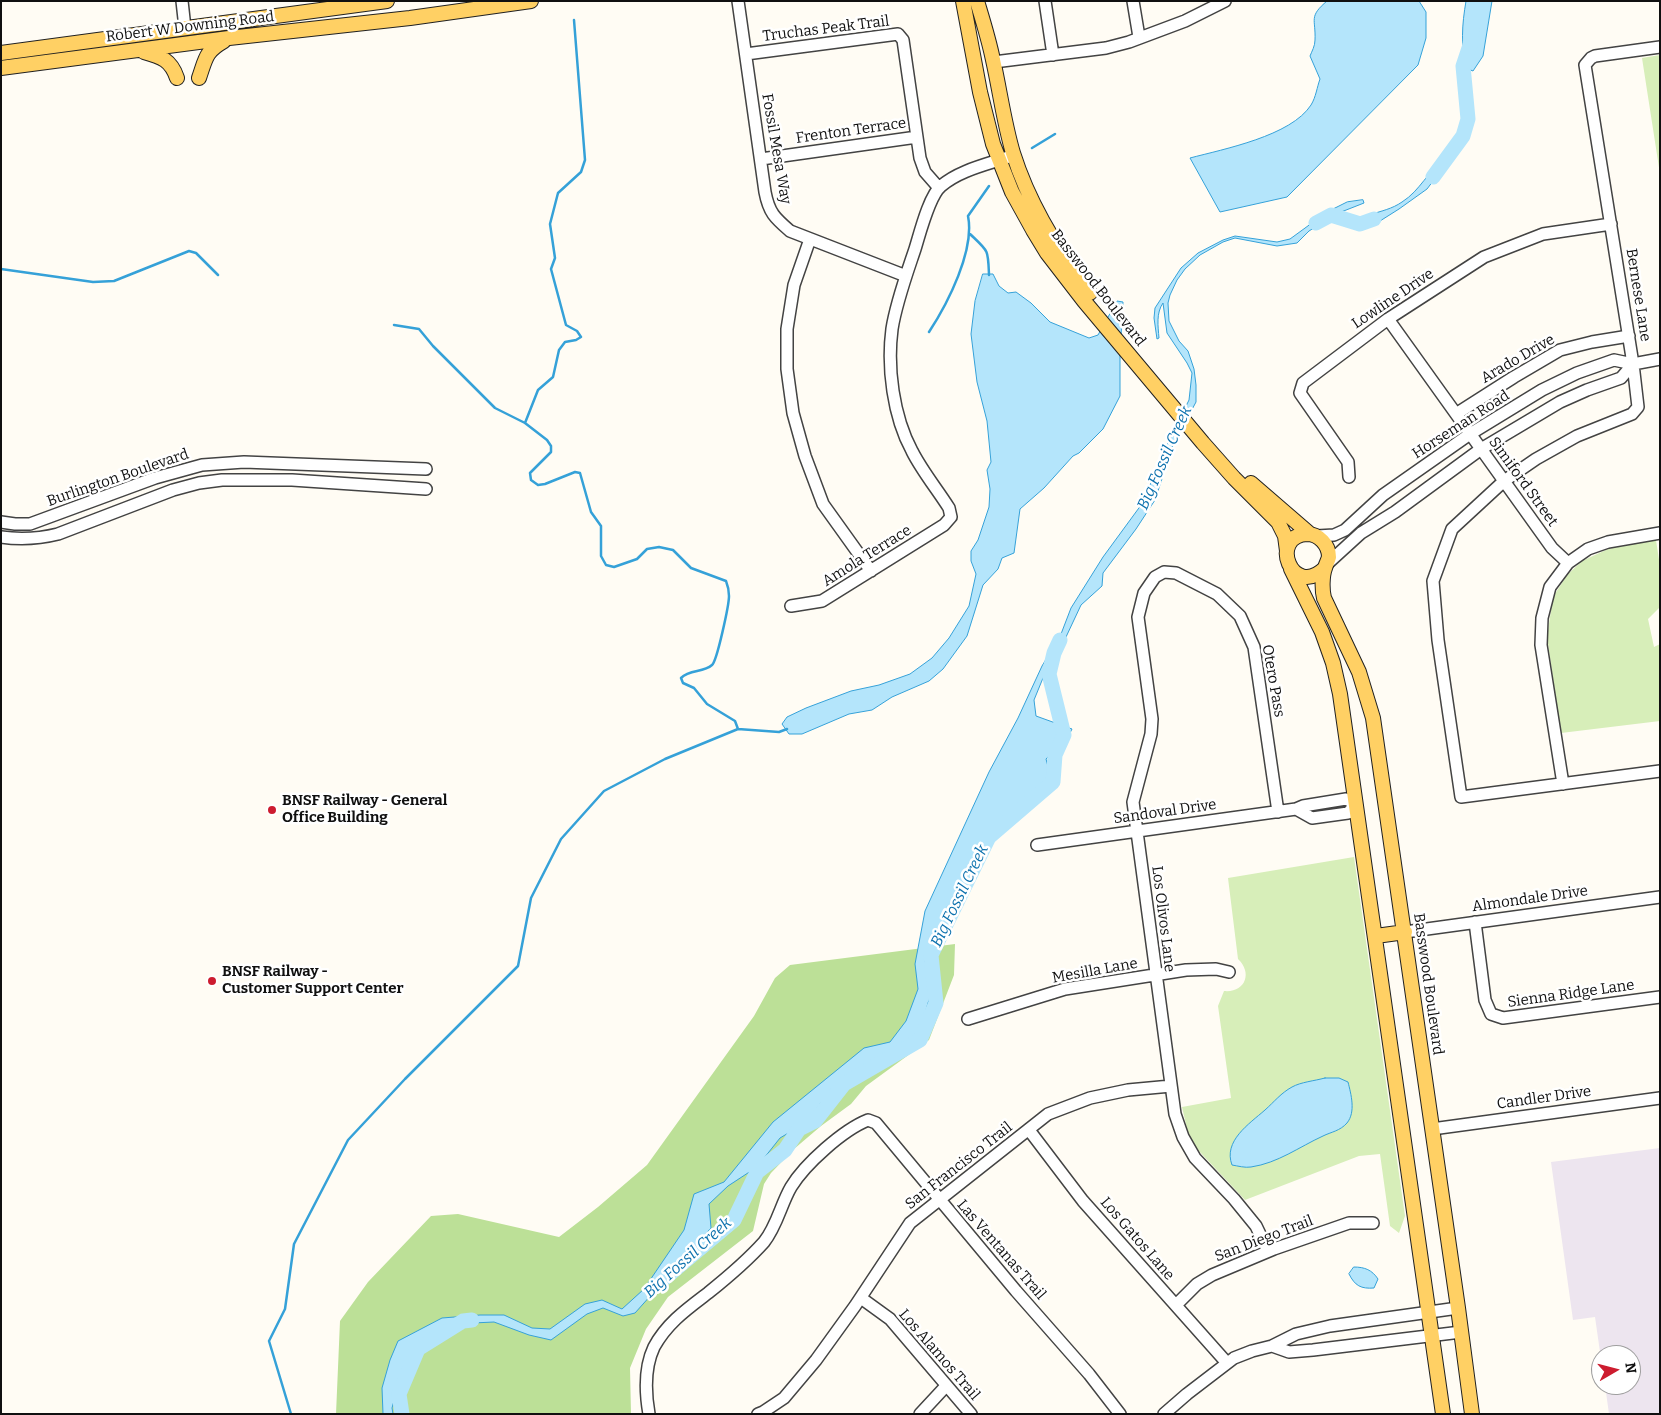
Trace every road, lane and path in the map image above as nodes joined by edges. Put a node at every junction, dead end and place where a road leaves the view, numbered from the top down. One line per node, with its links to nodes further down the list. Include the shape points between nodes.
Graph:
1 (182, 1): 11 (street)
2 (388, 1): 11 (main road, Robert W Downing Road)
3 (531, 1): 10 (main road, Robert W Downing Road)
4 (738, 1): 17 (street, Fossil Mesa Way)
5 (963, 1): 26 (main road, Basswood Boulevard, via 983,105)
6 (977, 1): 19 (main road, Basswood Boulevard)
7 (1045, 1): 18 (street)
8 (1133, 1): 12 (street)
9 (1225, 1): 12 (street, via 1185,21)
10 (479, 5): 13 (main road, Robert W Downing Road)
11 (185, 28): 16 (main road, Robert W Downing Road)
12 (1139, 37): 18 (street, via 1106,48)
13 (229, 38): 15 (main road, Robert W Downing Road); 22 (main road, via 206,55)
14 (1660, 47): 28 (street, Bernese Lane, via 1595,56 1585,65)
15 (138, 50): 20 (main road, Robert W Downing Road); 21 (main road, via 160,56 174,68)
16 (1, 53)
17 (746, 54): 23 (street, Truchas Peak Trail, via 898,34 902,40); 25 (street, Fossil Mesa Way)
18 (1053, 55): 19 (street)
19 (994, 62): 24 (main road, Basswood Boulevard)
20 (1, 68)
21 (178, 78)
22 (198, 78)
23 (917, 137): 25 (street, Frenton Terrace); 27 (street, Truchas Peak Trail, via 925,172)
24 (1014, 155): 26 (street); 31 (main road, Basswood Boulevard, via 1047,228)
25 (761, 159): 29 (street, Fossil Mesa Way, via 768,207 790,231)
26 (1000, 160): 27 (street, via 968,171); 31 (main road, Basswood Boulevard, via 1015,198 1036,236)
27 (939, 188): 30 (street, via 928,210)
28 (1611, 224): 32 (street, Lowline Drive, via 1543,234 1484,257); 33 (street, Bernese Lane)
29 (810, 239): 30 (street, Fossil Mesa Way); 60 (street, via 794,285 787,329 787,369 793,412 804,456 823,504)
30 (906, 276): 60 (street, Amola Terrace, via 892,328 890,373 896,405 911,450 951,516 944,526)
31 (1088, 298): 38 (main road, Basswood Boulevard)
32 (1388, 318): 36 (street, Simiford Street); 43 (street, Lowline Drive, via 1301,387 1300,393 1348,462)
33 (1629, 336): 35 (street, Bernese Lane); 36 (street, Arado Drive, via 1560,350)
34 (1660, 359): 35 (street, Horseman Road)
35 (1634, 364): 37 (street, Horseman Road, via 1614,360 1577,373 1542,390); 39 (street, Horseman Road, via 1621,378 1560,402); 45 (street, Bernese Lane, via 1636,411 1578,436)
36 (1456, 414): 37 (street, Simiford Street)
37 (1470, 434): 39 (street, Simiford Street); 53 (street, Horseman Road, via 1384,495 1345,530 1334,535)
38 (1205, 439): 53 (main road, Basswood Boulevard); 56 (main road, Basswood Boulevard, via 1234,478 1278,522 1285,536)
39 (1481, 449): 45 (street, Simiford Street); 58 (street, Horseman Road, via 1361,534)
40 (292, 464): 41 (street, Burlington Boulevard); 44 (street); 47 (street, Burlington Boulevard, via 227,462 202,465)
41 (360, 467): 42 (street, Burlington Boulevard); 46 (street)
42 (426, 469)
43 (1349, 477)
44 (292, 480): 46 (street, Burlington Boulevard); 49 (street, Burlington Boulevard, via 198,483)
45 (1504, 481): 57 (street, Simiford Street, via 1552,548); 64 (street, via 1452,528 1433,581 1438,640 1461,798)
46 (358, 485): 48 (street, Burlington Boulevard)
47 (127, 489): 49 (street); 51 (street, Burlington Boulevard, via 32,524)
48 (426, 489)
49 (135, 504): 55 (street, Burlington Boulevard, via 58,534 30,540)
50 (1, 522): 51 (street, Burlington Boulevard)
51 (15, 524): 55 (street)
52 (1660, 533): 57 (street, via 1608,542 1588,549)
53 (1314, 535): 56 (main road, via 1297,537); 58 (main road, via 1324,542 1328,550)
54 (1, 537): 55 (street, Burlington Boulevard)
55 (14, 539)
56 (1287, 551): 59 (main road)
57 (1568, 563): 64 (street, via 1550,587 1542,618 1541,645)
58 (1326, 566): 59 (main road, via 1308,577); 74 (main road, Basswood Boulevard, via 1324,598 1359,672 1373,718)
59 (1291, 568): 66 (main road, via 1317,620 1332,663)
60 (871, 571): 62 (street, Amola Terrace, via 822,601)
61 (1164, 572): 68 (street, Otero Pass, via 1176,573 1217,594 1240,616 1254,647); 70 (street, Los Olivos Lane, via 1155,577 1144,593 1138,617 1152,719 1151,734 1132,802)
62 (791, 606)
63 (1660, 771): 64 (street)
64 (1563, 784)
65 (1317, 804): 66 (street, Sandoval Drive, via 1346,800); 67 (street, Sandoval Drive); 69 (street)
66 (1356, 804): 69 (street, Sandoval Drive, via 1348,813); 75 (main road)
67 (1296, 809): 68 (street, Sandoval Drive); 69 (street, Sandoval Drive, via 1312,818)
68 (1278, 812): 70 (street, Sandoval Drive)
69 (1319, 817)
70 (1136, 832): 71 (street, Sandoval Drive); 77 (street, Los Olivos Lane)
71 (1037, 844)
72 (1660, 897): 73 (street, Almondale Drive)
73 (1474, 922): 74 (street, Almondale Drive); 78 (street, Sienna Ridge Lane, via 1491,1014 1503,1018)
74 (1405, 932): 75 (main road); 82 (main road, Basswood Boulevard)
75 (1376, 936): 90 (main road)
76 (1229, 972): 77 (street, Mesilla Lane, via 1186,970)
77 (1155, 976): 79 (street, Mesilla Lane, via 1065,989); 80 (street, Los Olivos Lane)
78 (1660, 997)
79 (968, 1019)
80 (1171, 1086): 83 (street, San Francisco Trail, via 1090,1098 1048,1114); 86 (street, Los Olivos Lane, via 1175,1114 1195,1158 1256,1226)
81 (1660, 1098): 82 (street, Candler Drive)
82 (1432, 1129): 89 (main road, Basswood Boulevard)
83 (1029, 1130): 84 (street, San Francisco Trail); 88 (street, Los Gatos Lane, via 1084,1201)
84 (939, 1200): 87 (street, San Francisco Trail, via 910,1223); 100 (street, Las Ventanas Trail, via 876,1123 868,1120 854,1126 808,1164 759,1247 739,1268 683,1311 664,1330 654,1348 646,1377); 104 (street, Las Ventanas Trail)
85 (1373, 1223): 86 (street, San Diego Trail, via 1349,1223)
86 (1268, 1252): 88 (street, San Diego Trail, via 1212,1275)
87 (861, 1298): 99 (street, Los Alamos Trail, via 890,1319); 101 (street, San Francisco Trail, via 784,1398)
88 (1176, 1305): 98 (street, Los Gatos Lane)
89 (1458, 1308): 90 (street); 92 (main road, Basswood Boulevard)
90 (1429, 1312): 91 (street); 93 (main road)
91 (1324, 1327): 94 (street); 96 (street)
92 (1461, 1332): 93 (street); 107 (main road, Basswood Boulevard)
93 (1432, 1335): 96 (street); 106 (main road)
94 (1293, 1336): 95 (street); 97 (street)
95 (1272, 1346): 97 (street, via 1289,1352); 98 (street, via 1234,1358)
96 (1328, 1348): 97 (street)
97 (1297, 1351)
98 (1227, 1364): 105 (street)
99 (946, 1386): 102 (street); 103 (street, Los Alamos Trail)
100 (649, 1414)
101 (758, 1414)
102 (920, 1414)
103 (971, 1414)
104 (1120, 1414)
105 (1164, 1414)
106 (1442, 1414)
107 (1472, 1414)

